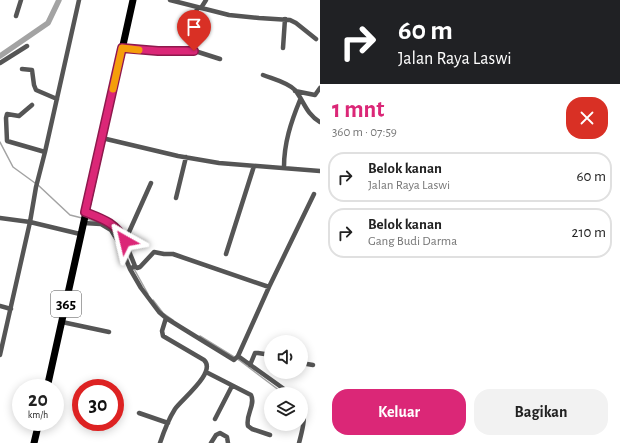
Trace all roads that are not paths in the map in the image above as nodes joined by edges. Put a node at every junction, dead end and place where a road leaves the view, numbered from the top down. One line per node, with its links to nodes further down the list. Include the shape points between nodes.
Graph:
1 (21, 0): 7 (street)
2 (79, 0): 20 (street)
3 (133, 0): 12 (main road, 365)
4 (170, 0): 6 (street)
5 (206, 0): 6 (street)
6 (199, 7): 8 (street, via 245,17); 9 (street)
7 (16, 16)
8 (285, 19): 10 (street, via 296,23); 13 (street)
9 (194, 34)
10 (316, 39)
11 (27, 46): 15 (street)
12 (122, 48): 14 (street, via 194,51); 24 (main road, 365)
13 (283, 48)
14 (220, 58)
15 (0, 63)
16 (22, 69): 20 (street, via 32,70 36,90)
17 (263, 75): 19 (street, via 286,84)
18 (320, 88): 19 (street, via 315,96)
19 (295, 91): 21 (street)
20 (57, 99): 27 (street)
21 (300, 100): 23 (street); 30 (street, via 290,125)
22 (32, 105): 26 (street, via 19,116 7,114)
23 (320, 122)
24 (102, 138): 28 (street); 36 (main road, 365)
25 (1, 139): 26 (street)
26 (7, 141): 27 (street)
27 (45, 152): 37 (street)
28 (186, 158): 29 (street); 34 (street)
29 (254, 166): 30 (street); 41 (street)
30 (284, 167): 31 (street)
31 (320, 171)
32 (150, 183): 40 (street)
33 (314, 194): 43 (street)
34 (176, 198)
35 (0, 218): 37 (street)
36 (84, 218): 38 (main road, 365); 39 (street, via 103,224); 39 (street, via 110,223)
37 (30, 222): 38 (street); 45 (street)
38 (80, 234): 47 (main road, 365)
39 (119, 235): 40 (street); 42 (street)
40 (125, 241): 42 (street)
41 (226, 254)
42 (133, 268): 43 (street, via 140,267 154,252 173,254); 46 (street, via 149,300)
43 (268, 287): 51 (street)
44 (0, 306): 45 (street)
45 (11, 309): 50 (street)
46 (166, 318): 51 (street, via 234,360); 55 (street, via 163,336 205,361 208,367)
47 (62, 322): 48 (street); 56 (main road, 365)
48 (109, 332)
49 (264, 354): 53 (street, via 255,353)
50 (0, 355)
51 (237, 357): 53 (street)
52 (308, 364): 54 (street)
53 (250, 365): 58 (street)
54 (313, 365)
55 (206, 372): 57 (street); 61 (street, via 176,407)
56 (49, 379)
57 (232, 386): 60 (street); 64 (street, via 252,397 247,417 248,426)
58 (281, 387)
59 (139, 413): 61 (street)
60 (215, 419)
61 (168, 423): 66 (street)
62 (37, 431): 65 (main road)
63 (302, 431): 69 (street)
64 (270, 435)
65 (34, 443)
66 (160, 443)
67 (211, 443): 68 (street, via 220,433 227,437)
68 (228, 443)
69 (299, 443)

